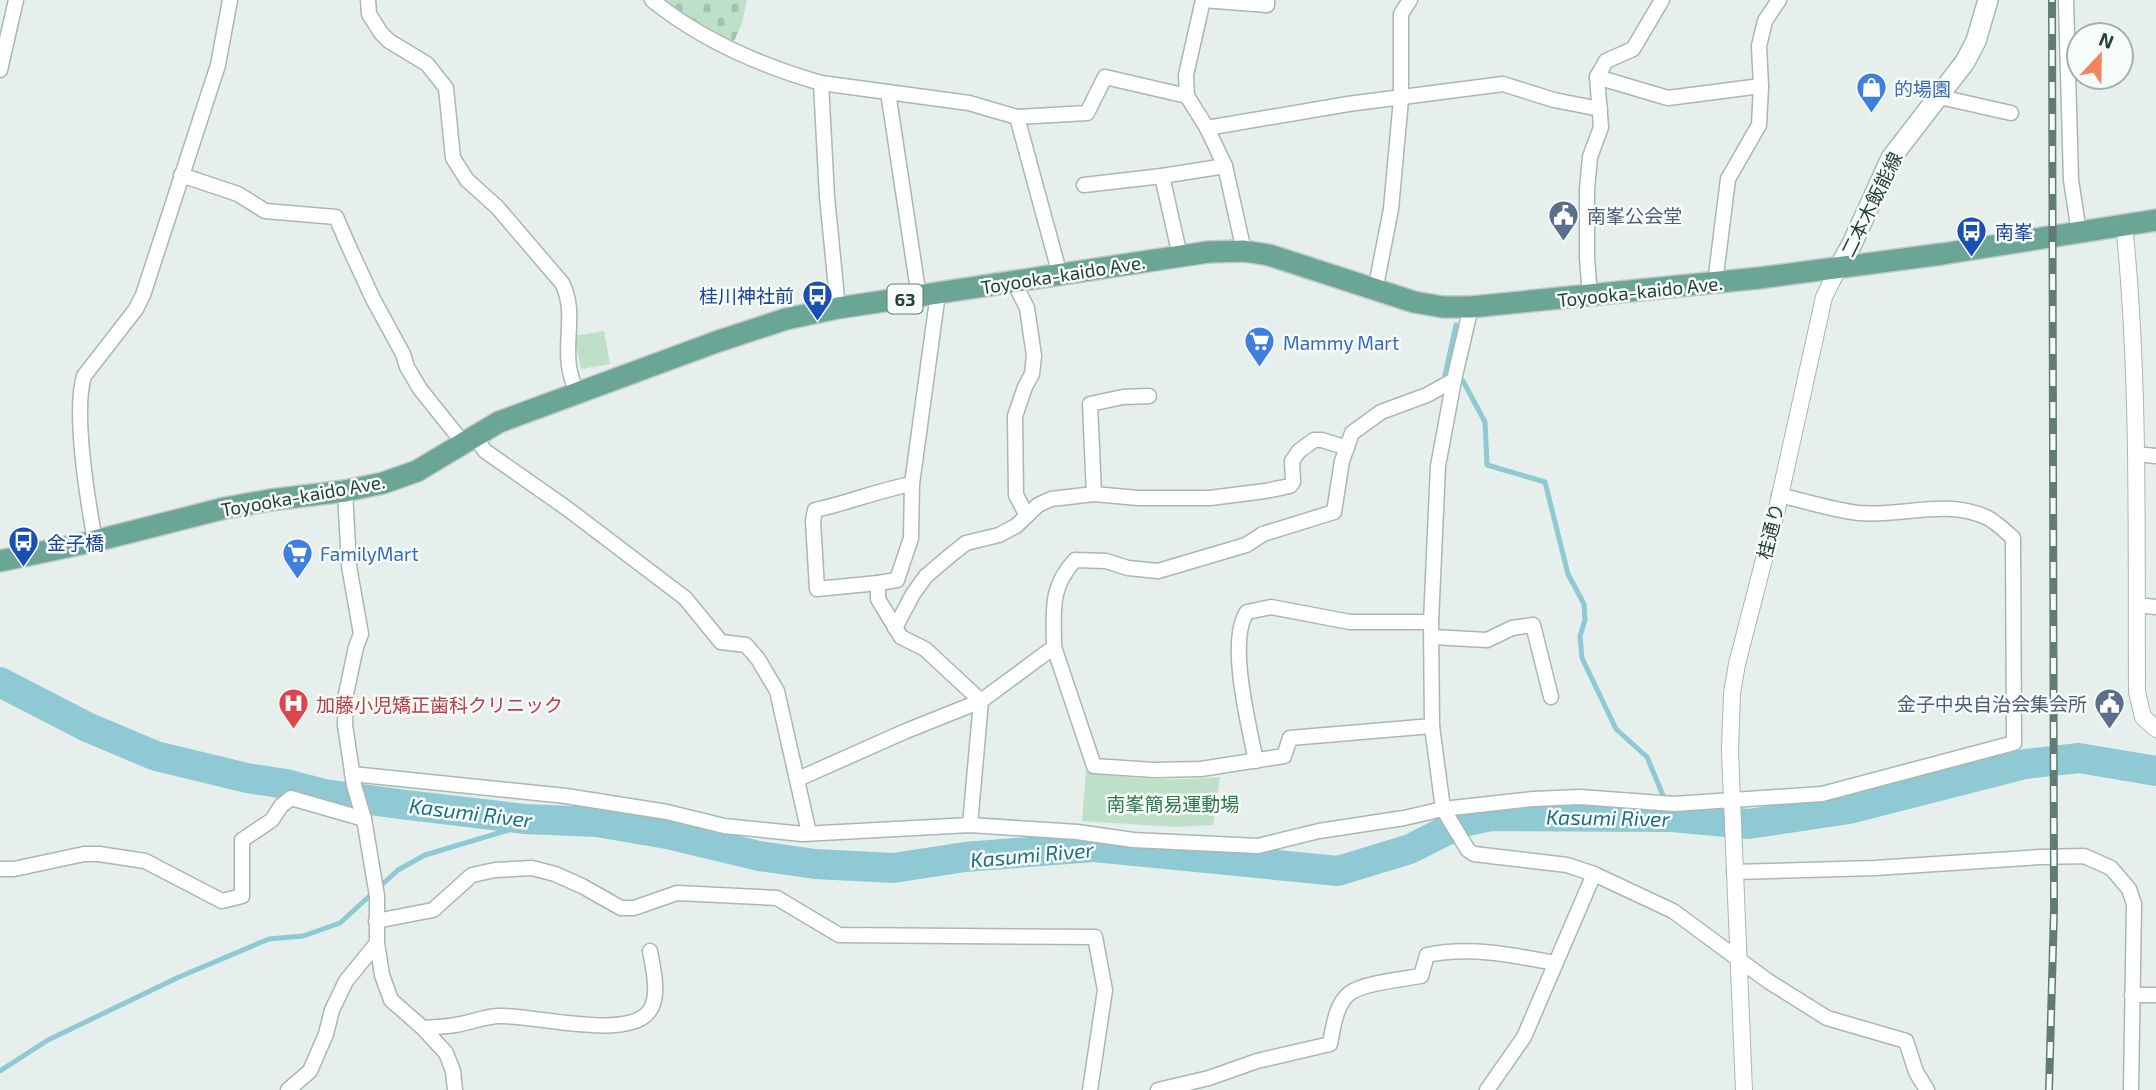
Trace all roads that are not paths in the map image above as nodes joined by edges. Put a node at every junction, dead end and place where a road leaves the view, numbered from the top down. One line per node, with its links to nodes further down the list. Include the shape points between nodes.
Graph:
1 (16, 0): 12 (street)
2 (230, 0): 25 (street, via 218,65)
3 (368, 0): 43 (street, via 369,14 381,33 427,64 446,88 453,158 467,180 497,207 569,295 566,348 571,381)
4 (652, 0): 14 (street, via 704,35)
5 (1202, 0): 6 (street, via 1267,5); 17 (street, via 1186,75)
6 (1267, 0)
7 (1410, 0): 19 (street, via 1401,13)
8 (1662, 0): 13 (street, via 1633,49 1606,61)
9 (1779, 0): 15 (street, via 1765,21 1759,46)
10 (1988, 0): 18 (main road, 二本木飯能線, via 1976,41)
11 (2066, 0): 30 (street, via 2071,180)
12 (1, 60)
13 (1597, 77): 15 (street, via 1668,98); 20 (street)
14 (821, 83): 16 (street); 40 (street)
15 (1761, 86): 36 (street, via 1759,125 1728,179)
16 (888, 92): 22 (street, via 970,103); 38 (street)
17 (1187, 96): 22 (street, via 1105,77 1087,113); 23 (street)
18 (1940, 97): 21 (street); 33 (main road, 二本木飯能線, via 1891,158)
19 (1401, 99): 20 (street, via 1503,84); 23 (street); 37 (street, via 1391,209)
20 (1600, 109): 39 (street, via 1601,127 1590,157 1587,189)
21 (2011, 113)
22 (1017, 117): 34 (street)
23 (1208, 128): 24 (street)
24 (1225, 166): 26 (street); 31 (street)
25 (181, 175): 45 (street, via 239,194 265,211 336,217 420,389); 54 (street, via 136,309 99,353 80,387)
26 (1162, 176): 27 (street); 32 (street)
27 (1084, 185)
28 (2156, 220): 29 (main road, Toyooka-kaido Ave. / 63)
29 (2124, 224): 30 (main road, Toyooka-kaido Ave. / 63); 47 (street, via 2132,294)
30 (2079, 232): 33 (main road, Toyooka-kaido Ave. / 63)
31 (1244, 251): 32 (main road, Toyooka-kaido Ave. / 63); 37 (main road, Toyooka-kaido Ave. / 63, via 1293,261)
32 (1180, 256): 34 (main road, Toyooka-kaido Ave. / 63)
33 (1839, 267): 36 (main road, Toyooka-kaido Ave. / 63); 52 (street, 桂通り, via 1824,297)
34 (1060, 275): 35 (main road, Toyooka-kaido Ave. / 63)
35 (1014, 282): 38 (main road, Toyooka-kaido Ave. / 63); 53 (street, via 1027,308 1034,356 1032,374 1015,416 1016,495)
36 (1715, 283): 39 (main road, Toyooka-kaido Ave. / 63)
37 (1375, 291): 41 (main road, Toyooka-kaido Ave. / 63, via 1443,307)
38 (928, 295): 40 (main road, Toyooka-kaido Ave. / 63); 49 (street)
39 (1590, 296): 41 (main road, Toyooka-kaido Ave. / 63)
40 (838, 307): 43 (main road, Toyooka-kaido Ave. / 63, via 786,319)
41 (1471, 307): 42 (street)
42 (1454, 380): 46 (street, via 1381,412 1352,433); 59 (street, via 1438,466)
43 (578, 393): 45 (main road, Toyooka-kaido Ave. / 63, via 499,422)
44 (1149, 396): 51 (street, via 1090,404)
45 (469, 440): 50 (main road, Toyooka-kaido Ave. / 63, via 417,471); 69 (street, via 685,598 721,642 746,645 777,691)
46 (1347, 448): 51 (street, via 1314,440 1292,461 1290,486 1265,491 1210,498); 62 (street, via 1334,512 1158,571 1106,561 1075,561 1056,587)
47 (2136, 454): 48 (street); 57 (street)
48 (2156, 456)
49 (912, 484): 56 (street, via 911,538 903,566 897,580); 56 (street, via 815,510 817,589)
50 (345, 491): 54 (main road, Toyooka-kaido Ave. / 63, via 225,508); 68 (street, via 349,566 361,634 346,694 345,725)
51 (1094, 495): 53 (street, via 1051,499)
52 (1779, 495): 70 (street, 桂通り, via 1732,693); 70 (street, via 1859,513 1936,507 1972,512 1990,519 2013,538 2014,743 1822,794)
53 (1026, 514): 60 (street, via 999,535 966,543 926,576)
54 (94, 541): 55 (main road, Toyooka-kaido Ave. / 63)
55 (0, 561)
56 (878, 583): 60 (street, via 878,599)
57 (2137, 605): 58 (street); 66 (street, via 2137,692 2143,716)
58 (2156, 607)
59 (1431, 622): 61 (street); 67 (street, via 1350,622 1271,607 1247,612 1240,621 1238,676)
60 (895, 628): 64 (street)
61 (1432, 637): 63 (street, via 1487,640 1512,628 1533,625); 65 (street)
62 (1054, 647): 64 (street); 67 (street, via 1094,766 1180,770)
63 (1551, 697)
64 (981, 701): 69 (street); 73 (street)
65 (1432, 726): 67 (street, via 1290,738 1284,756); 71 (street)
66 (2156, 729)
67 (1256, 761)
68 (353, 779): 72 (street); 74 (street, via 566,796 724,826)
69 (797, 779): 74 (street)
70 (1732, 801): 71 (street, via 1674,804 1580,797); 76 (street, 桂通り)
71 (1443, 809): 73 (street, via 1258,846); 77 (street, via 1474,854 1567,865)
72 (362, 814): 75 (street, via 291,798 272,820 242,840 242,896 222,901 145,861 120,856 84,854); 78 (street, via 377,897)
73 (970, 825): 74 (street)
74 (809, 832)
75 (0, 869)
76 (1734, 872): 81 (street); 83 (street, via 2084,856 2111,868 2134,904)
77 (1594, 874): 81 (street, via 1673,911); 82 (street)
78 (376, 921): 79 (street); 89 (street, via 433,910 472,875 532,868 582,886 621,908 677,894 777,898 839,935 1095,937 1105,990)
79 (377, 943): 85 (street, via 391,1000); 87 (street, via 346,981 310,1071)
80 (650, 951): 85 (street, via 652,1008 631,1023 563,1023 498,1016)
81 (1738, 959): 92 (street); 93 (street, via 1827,1018 1906,1041)
82 (1554, 962): 86 (street, via 1502,953 1427,955 1421,976 1350,993 1339,1009 1330,1044 1257,1061); 91 (street, via 1524,1037)
83 (2132, 995): 84 (street); 94 (street)
84 (2156, 995)
85 (423, 1028): 88 (street, via 446,1053)
86 (1210, 1084): 90 (street)
87 (288, 1090)
88 (455, 1090)
89 (1090, 1090)
90 (1158, 1090)
91 (1487, 1090)
92 (1744, 1090)
93 (1927, 1090)
94 (2131, 1090)

